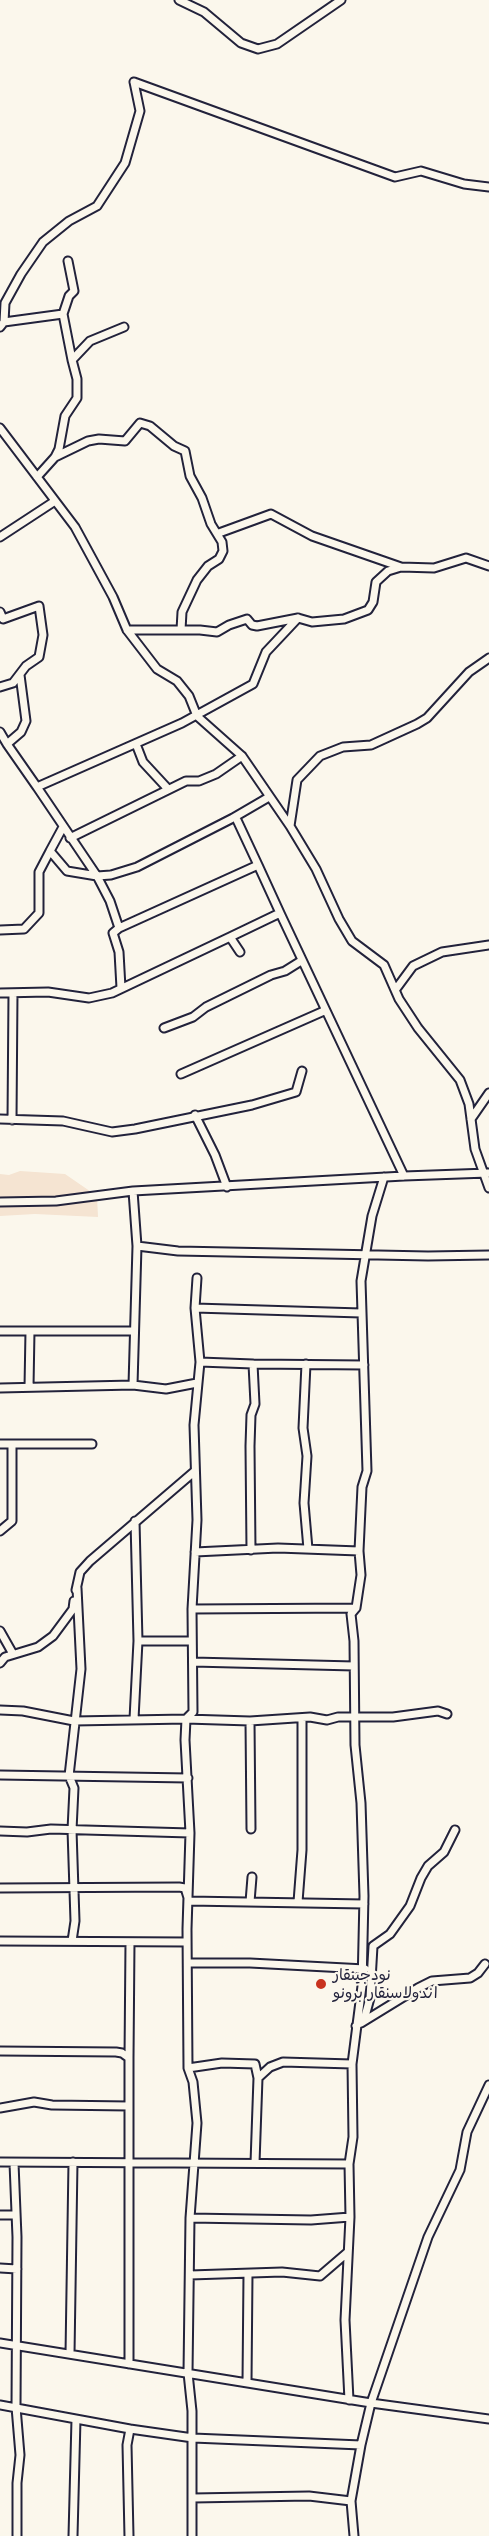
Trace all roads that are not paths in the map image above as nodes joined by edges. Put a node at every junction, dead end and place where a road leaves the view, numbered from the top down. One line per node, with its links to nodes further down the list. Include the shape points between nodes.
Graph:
1 (179, 0): 2 (street, via 214,18 242,43 258,49 277,44)
2 (341, 0)
3 (489, 187): 6 (street, via 421,171 395,177 134,82 140,111 125,163 97,206 69,221 43,242 5,303)
4 (68, 261): 5 (street, via 74,291)
5 (63, 314): 6 (street); 8 (street)
6 (2, 325)
7 (124, 327): 8 (street, via 90,341)
8 (72, 360): 10 (street, via 77,398 65,416)
9 (0, 428): 11 (street)
10 (55, 457): 11 (street); 13 (street, via 88,441 125,441 140,423 150,426 185,451 190,476 211,524)
11 (37, 477): 12 (street)
12 (55, 501): 14 (street); 19 (street, via 75,527)
13 (219, 533): 16 (street, via 271,513 312,536); 20 (street, via 223,551 197,580 182,612)
14 (0, 537)
15 (489, 566): 16 (street, via 466,558 434,568)
16 (401, 567): 18 (street, via 381,576 371,606 365,612 312,622)
17 (0, 612): 22 (street, via 3,619 39,606 39,657)
18 (298, 618): 20 (street, via 257,626 247,619 217,632); 24 (street, via 266,652 253,684)
19 (127, 630): 20 (street); 24 (street, via 156,669 177,681)
20 (181, 630)
21 (489, 658): 33 (street, via 469,672 417,724 371,745 343,747 320,756 297,780)
22 (20, 675): 23 (street, via 14,683); 26 (street, via 26,721 21,732)
23 (0, 687)
24 (197, 716): 27 (street); 28 (street)
25 (0, 732): 26 (street)
26 (7, 744): 29 (street)
27 (136, 744): 29 (street); 30 (street, via 143,762)
28 (242, 756): 30 (street, via 216,774); 31 (street)
29 (37, 788): 34 (street)
30 (168, 789): 35 (street)
31 (269, 797): 32 (street); 33 (street)
32 (234, 818): 37 (street); 38 (street, via 132,870)
33 (290, 826): 47 (street, via 352,940 384,965)
34 (63, 827): 35 (street); 36 (street)
35 (70, 838): 38 (street)
36 (50, 851): 38 (street, via 68,871); 41 (street, via 39,872 39,913 24,929)
37 (258, 865): 39 (street); 40 (street)
38 (97, 876): 40 (street)
39 (280, 913): 42 (street); 45 (street)
40 (119, 928): 46 (street, via 113,933 119,952)
41 (0, 930)
42 (230, 937): 44 (street); 46 (street)
43 (489, 945): 47 (street, via 442,952 413,966)
44 (240, 952)
45 (301, 961): 50 (street); 51 (street)
46 (121, 988): 49 (street, via 89,998 48,992)
47 (396, 989): 57 (street, via 418,1028 460,1080)
48 (0, 993): 49 (street)
49 (13, 993): 58 (street)
50 (324, 1011): 53 (street); 60 (street)
51 (164, 1028)
52 (302, 1071): 55 (street, via 296,1092)
53 (181, 1074)
54 (489, 1093): 57 (street)
55 (195, 1115): 58 (street, via 112,1132 63,1121); 62 (street)
56 (0, 1119): 58 (street)
57 (471, 1119): 59 (street, via 475,1149)
58 (12, 1120)
59 (487, 1173): 60 (street); 63 (street)
60 (404, 1176): 61 (street)
61 (384, 1177): 62 (street); 67 (street)
62 (227, 1187): 64 (street)
63 (489, 1188)
64 (133, 1191): 65 (street, via 56,1202); 66 (street)
65 (0, 1202)
66 (136, 1246): 67 (street, via 178,1251); 74 (street)
67 (364, 1255): 68 (street); 71 (street)
68 (489, 1255)
69 (197, 1278): 70 (street)
70 (195, 1308): 71 (street); 75 (street)
71 (361, 1313): 78 (street)
72 (0, 1331): 73 (street)
73 (30, 1331): 74 (street); 81 (street)
74 (134, 1331): 80 (street)
75 (200, 1362): 76 (street); 79 (street)
76 (253, 1364): 77 (street); 90 (street)
77 (306, 1364): 78 (street); 89 (street, via 303,1428)
78 (364, 1365): 91 (street, via 367,1471 362,1487)
79 (197, 1383): 80 (street, via 166,1389); 86 (street)
80 (134, 1385): 81 (street)
81 (29, 1387): 82 (street)
82 (0, 1388)
83 (0, 1444): 84 (street)
84 (12, 1444): 85 (street); 88 (street, via 12,1521)
85 (93, 1444)
86 (195, 1471): 87 (street); 92 (street)
87 (135, 1521): 93 (street, via 80,1572); 97 (street)
88 (0, 1531)
89 (308, 1549): 90 (street); 91 (street)
90 (251, 1550): 92 (street)
91 (359, 1551): 94 (street, via 361,1575)
92 (195, 1552): 95 (street)
93 (77, 1588): 99 (street, via 73,1609 53,1636 38,1647); 109 (street, via 81,1669)
94 (356, 1608): 95 (street); 102 (street, via 351,1614)
95 (192, 1609): 98 (street)
96 (0, 1631): 99 (street)
97 (138, 1641): 98 (street); 105 (street)
98 (192, 1641): 101 (street)
99 (13, 1654): 100 (street)
100 (2, 1660)
101 (192, 1662): 102 (street); 106 (street, via 193,1712)
102 (354, 1666): 108 (street)
103 (0, 1710): 109 (street)
104 (447, 1714): 108 (street, via 438,1711)
105 (134, 1719): 106 (street); 109 (street)
106 (186, 1719): 110 (street); 113 (street)
107 (302, 1719): 108 (street); 110 (street); 124 (street)
108 (355, 1719): 125 (street)
109 (74, 1721): 112 (street)
110 (250, 1721): 114 (street)
111 (0, 1775): 112 (street)
112 (69, 1776): 113 (street); 115 (street, via 74,1788)
113 (188, 1778): 118 (street)
114 (251, 1829)
115 (72, 1830): 117 (street); 118 (street); 121 (street)
116 (455, 1830): 132 (street, via 444,1852 428,1866 410,1906 390,1934 373,1946)
117 (0, 1831)
118 (190, 1833): 122 (street)
119 (252, 1877): 123 (street)
120 (0, 1888): 121 (street)
121 (75, 1888): 122 (street, via 179,1887 185,1888); 127 (street)
122 (189, 1901): 123 (street); 129 (street)
123 (250, 1902): 124 (street)
124 (298, 1902): 125 (street)
125 (364, 1905): 133 (street)
126 (0, 1941): 127 (street)
127 (72, 1941): 128 (street)
128 (130, 1942): 129 (street); 136 (street)
129 (187, 1942): 130 (street)
130 (188, 1963): 133 (street); 138 (street)
131 (485, 1964): 134 (street, via 470,1977 438,1980 418,1988)
132 (371, 1968): 133 (street); 134 (street, via 370,1998)
133 (362, 1969): 134 (street)
134 (359, 2024): 137 (street)
135 (0, 2051): 136 (street, via 116,2052)
136 (129, 2058): 141 (street)
137 (352, 2064): 139 (street, via 283,2062); 149 (street, via 353,2137)
138 (188, 2068): 139 (street, via 255,2064); 145 (street, via 196,2102)
139 (258, 2078): 148 (street)
140 (489, 2085): 166 (street, via 467,2132 460,2170 428,2237)
141 (129, 2106): 142 (street, via 34,2102); 147 (street)
142 (0, 2108)
143 (0, 2162): 146 (street)
144 (73, 2162): 146 (street); 147 (street); 161 (street)
145 (194, 2162): 147 (street); 148 (street); 153 (street)
146 (14, 2163): 151 (street)
147 (129, 2163): 162 (street)
148 (255, 2163): 149 (street)
149 (349, 2164): 152 (street)
150 (0, 2215): 151 (street)
151 (15, 2215): 156 (street)
152 (350, 2217): 153 (street); 154 (street)
153 (190, 2218): 158 (street)
154 (348, 2252): 157 (street, via 320,2276); 165 (street, via 345,2320)
155 (0, 2268): 156 (street)
156 (17, 2268): 160 (street)
157 (248, 2274): 158 (street); 164 (street)
158 (190, 2275): 163 (street)
159 (0, 2343): 160 (street)
160 (16, 2345): 161 (street); 168 (street)
161 (70, 2354): 162 (street)
162 (129, 2364): 163 (street)
163 (188, 2373): 164 (street); 172 (street)
164 (247, 2382): 165 (street)
165 (350, 2400): 166 (street)
166 (371, 2403): 170 (street); 173 (street)
167 (0, 2405): 168 (street)
168 (16, 2407): 169 (street); 176 (street, via 20,2455)
169 (76, 2419): 171 (street); 177 (street)
170 (489, 2420)
171 (130, 2429): 172 (street); 178 (street)
172 (193, 2438): 173 (street); 174 (street)
173 (361, 2445): 175 (street)
174 (193, 2498): 175 (street, via 309,2496); 179 (street)
175 (351, 2501): 180 (street)
176 (17, 2536)
177 (73, 2536)
178 (129, 2536)
179 (192, 2536)
180 (354, 2536)

